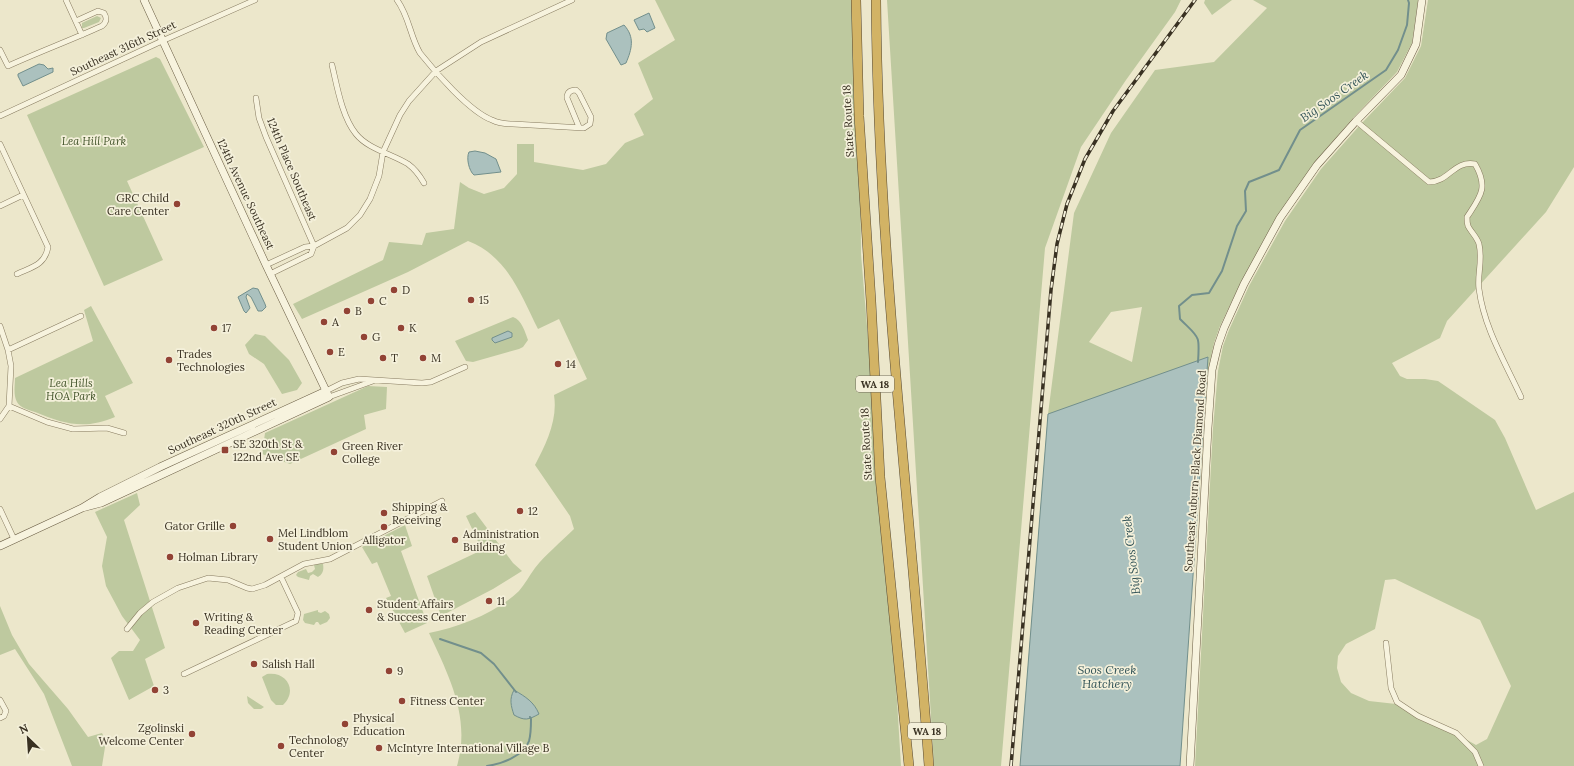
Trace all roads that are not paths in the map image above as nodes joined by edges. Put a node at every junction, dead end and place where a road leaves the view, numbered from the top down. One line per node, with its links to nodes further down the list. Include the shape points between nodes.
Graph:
1 (66, 0): 9 (street)
2 (144, 0): 11 (main road, 124th Avenue Southeast)
3 (255, 0): 11 (street, Southeast 316th Street)
4 (572, 0): 14 (street, via 481,42)
5 (856, 0): 48 (highway, State Route 18 / WA 18, via 859,116 880,477)
6 (876, 0): 49 (highway, WA 18, via 878,119 890,306)
7 (1422, 0): 17 (main road, Southeast Auburn-Black Diamond Road, via 1416,44 1401,74)
8 (399, 1): 14 (street, via 418,49)
9 (76, 21): 10 (street); 10 (street, via 98,11 106,15 106,22 102,26)
10 (82, 35): 12 (street, via 8,66)
11 (162, 41): 16 (street, Southeast 316th Street); 25 (main road, 124th Avenue Southeast)
12 (0, 50)
13 (332, 65): 20 (street, via 345,113 352,128 360,138)
14 (436, 71): 18 (street, via 472,108 491,120 508,124); 20 (street, via 400,115)
15 (256, 98): 24 (street, 124th Place Southeast, via 262,127)
16 (0, 116)
17 (1356, 121): 34 (street, via 1430,182 1444,178 1467,163 1475,164 1478,169 1483,190 1467,216 1468,225 1479,242 1482,259 1479,290 1489,328); 50 (main road, Southeast Auburn-Black Diamond Road, via 1317,165 1280,218 1244,284 1218,344 1212,370 1208,428)
18 (579, 127): 18 (street, via 588,126 591,117 576,90 570,91 567,98)
19 (0, 144): 22 (street)
20 (383, 152): 21 (street, via 409,164); 24 (street, via 370,199 360,215 347,228)
21 (424, 183)
22 (23, 195): 23 (street); 26 (street, via 48,247 42,262)
23 (0, 206)
24 (314, 246): 25 (street, via 305,247); 27 (street, via 311,254)
25 (266, 265): 27 (main road, 124th Avenue Southeast)
26 (17, 274)
27 (270, 274): 33 (main road, 124th Avenue Southeast)
28 (81, 316): 30 (street)
29 (0, 326): 30 (street)
30 (8, 350): 35 (street, via 11,366)
31 (466, 367): 32 (street, Southeast 320th Street, via 431,382)
32 (376, 380): 33 (street, Southeast 320th Street); 33 (street, Southeast 320th Street, via 350,381)
33 (327, 394): 40 (main road, Southeast 320th Street, via 160,466 82,508)
34 (1521, 397)
35 (9, 406): 36 (street); 37 (street, via 47,422 73,429 107,428)
36 (0, 419)
37 (124, 433)
38 (442, 501): 42 (street, via 330,559 304,564)
39 (0, 510): 40 (street)
40 (14, 539): 41 (main road, Southeast 320th Street)
41 (0, 546)
42 (281, 577): 43 (street, via 252,589 218,578 198,581 178,588 153,602); 45 (street, via 298,613 296,621)
43 (127, 629)
44 (1386, 643): 51 (street, via 1391,688 1398,702 1418,716 1456,734 1474,752)
45 (184, 674)
46 (0, 700): 47 (street, via 6,711)
47 (0, 718)
48 (909, 766)
49 (929, 766)
50 (1190, 766)
51 (1481, 766)

